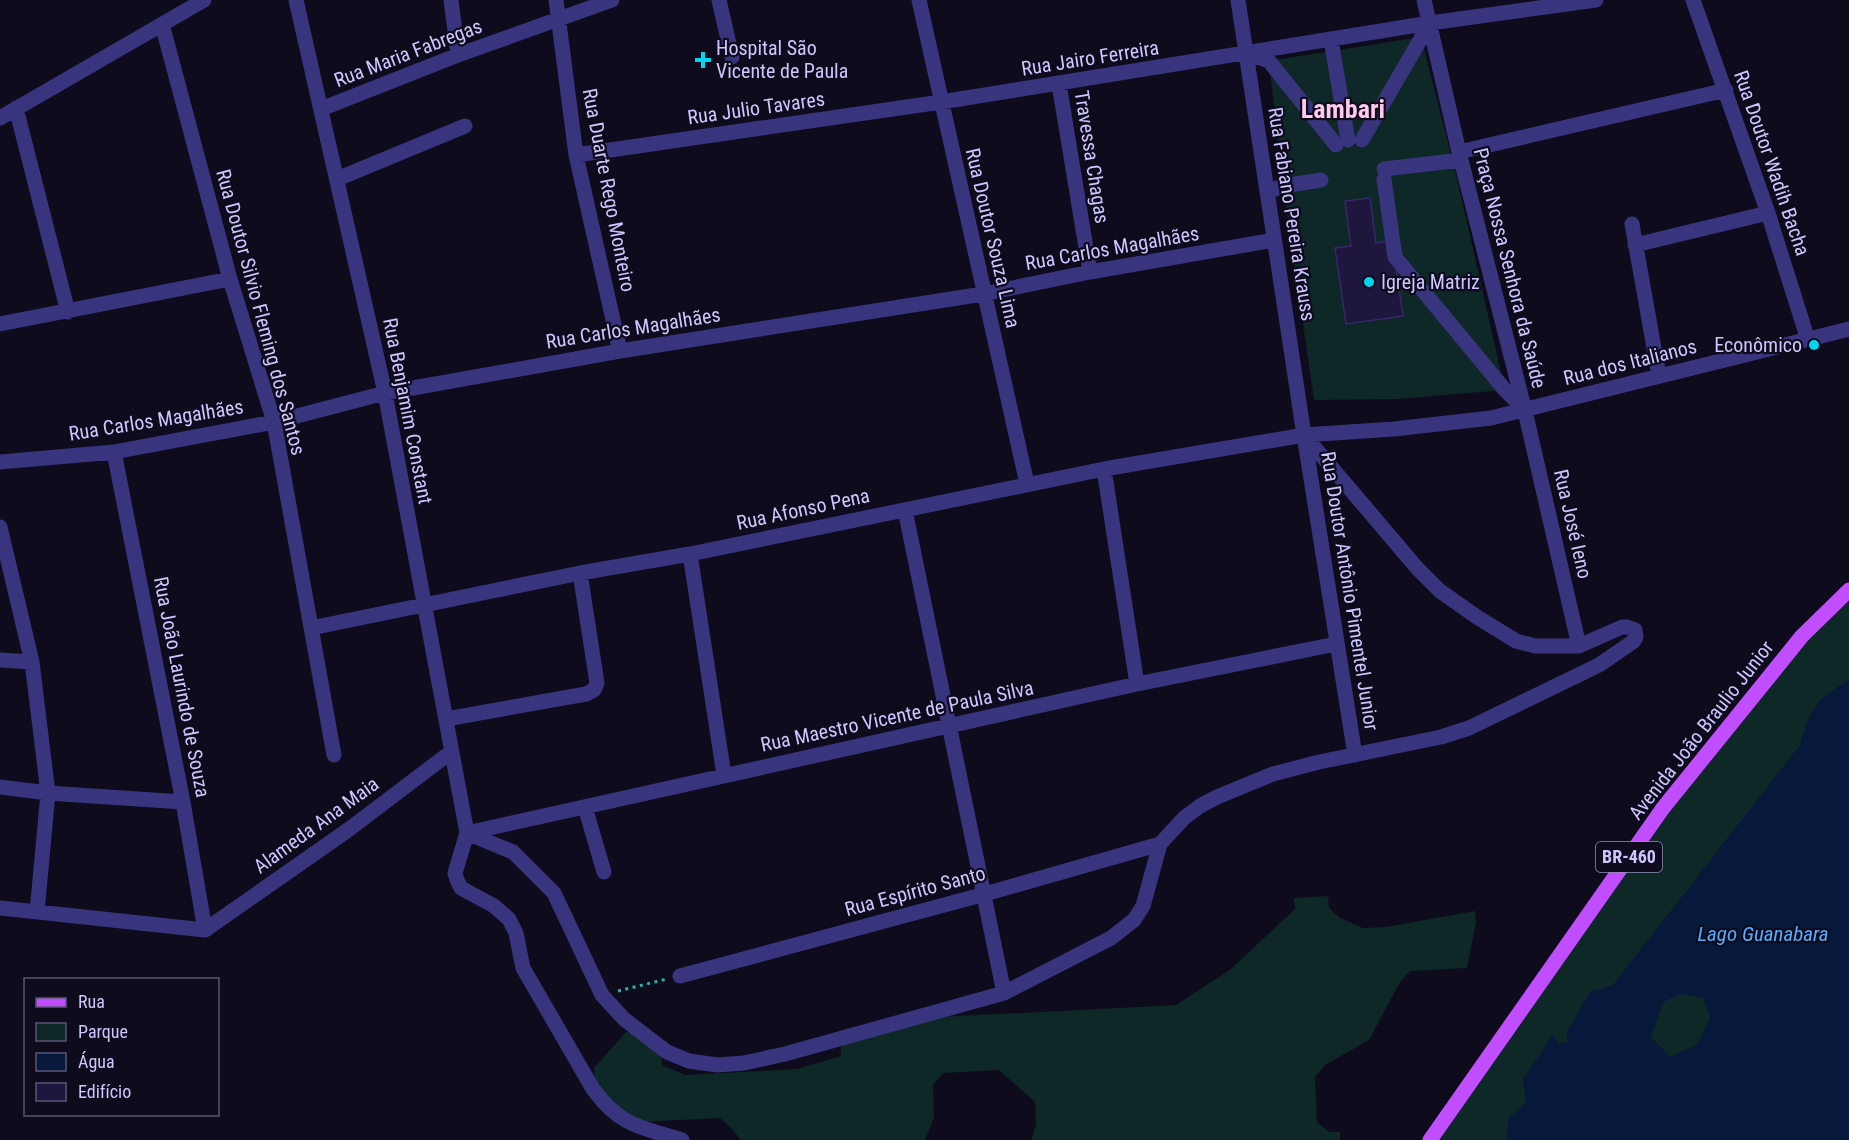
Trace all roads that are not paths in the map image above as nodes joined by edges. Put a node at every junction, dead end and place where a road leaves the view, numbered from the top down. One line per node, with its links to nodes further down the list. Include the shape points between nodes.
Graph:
1 (204, 0): 14 (street)
2 (296, 0): 23 (street, Rua Benjamim Constant)
3 (451, 0): 17 (street)
4 (556, 0): 12 (street, Rua Duarte Rego Monteiro)
5 (612, 0): 12 (street, Rua Maria Fabregas)
6 (719, 0): 18 (street)
7 (919, 0): 21 (street, Rua Doutor Souza Lima)
8 (1238, 0): 16 (street, Rua Fabiano Pereira Krauss)
9 (1424, 0): 13 (street, Praça Nossa Senhora da Saúde)
10 (1596, 0): 13 (street)
11 (1693, 0): 20 (street, Rua Doutor Wadih Bacha)
12 (559, 18): 17 (street, Rua Maria Fabregas); 27 (street, Rua Duarte Rego Monteiro)
13 (1430, 23): 15 (street); 26 (street); 28 (street, Praça Nossa Senhora da Saúde)
14 (162, 24): 22 (street); 37 (street, Rua Doutor Silvio Fleming dos Santos)
15 (1331, 40): 16 (street); 26 (street)
16 (1246, 54): 19 (street, Rua Jairo Ferreira); 26 (street, via 1269,61); 31 (street, Rua Fabiano Pereira Krauss)
17 (458, 55): 23 (street, Rua Maria Fabregas)
18 (732, 57)
19 (1059, 84): 21 (street, Rua Jairo Ferreira); 36 (street, Travessa Chagas)
20 (1726, 90): 28 (street); 32 (street, Rua Doutor Wadih Bacha)
21 (941, 102): 27 (street, Rua Julio Tavares); 38 (street, Rua Doutor Souza Lima)
22 (16, 108): 24 (street); 39 (street)
23 (321, 109): 29 (street, Rua Benjamim Constant)
24 (0, 118)
25 (465, 126): 29 (street)
26 (1349, 142)
27 (576, 155): 43 (street, Rua Duarte Rego Monteiro)
28 (1460, 156): 46 (street, Praça Nossa Senhora da Saúde); 46 (street, via 1384,174 1395,257)
29 (337, 179): 45 (street, Rua Benjamim Constant)
30 (1321, 180): 31 (street)
31 (1267, 192): 34 (street, Rua Fabiano Pereira Krauss)
32 (1768, 213): 35 (street); 42 (street, Rua Doutor Wadih Bacha)
33 (1632, 224): 35 (street)
34 (1274, 240): 36 (street, Rua Carlos Magalhães); 48 (street, Rua Fabiano Pereira Krauss)
35 (1635, 245): 44 (street)
36 (1089, 273): 38 (street, Rua Carlos Magalhães)
37 (230, 279): 39 (street); 47 (street, Rua Doutor Silvio Fleming dos Santos)
38 (983, 294): 43 (street, Rua Carlos Magalhães); 52 (street, Rua Doutor Souza Lima)
39 (68, 312): 40 (street)
40 (0, 324)
41 (1849, 329): 42 (street, Rua dos Italianos)
42 (1808, 340): 44 (street, Rua dos Italianos)
43 (620, 351): 45 (street, Rua Carlos Magalhães)
44 (1659, 376): 46 (street, Rua dos Italianos)
45 (385, 393): 47 (street, Rua Carlos Magalhães); 58 (street, Rua Benjamim Constant)
46 (1525, 411): 48 (street, Praça Nossa Senhora da Saúde, via 1453,424); 61 (street, Rua José Ieno)
47 (274, 422): 49 (street, Rua Carlos Magalhães); 59 (street, Rua Doutor Silvio Fleming dos Santos)
48 (1304, 435): 51 (street, Rua Afonso Pena); 60 (street, Rua Doutor Antônio Pimentel Junior); 61 (street, via 1440,591 1516,641 1535,646)
49 (114, 452): 50 (street, Rua Carlos Magalhães); 73 (street, Rua João Laurindo de Souza)
50 (0, 462)
51 (1104, 469): 52 (street, Rua Afonso Pena); 64 (street)
52 (1027, 484): 53 (street, Rua Afonso Pena)
53 (905, 510): 55 (street, Rua Afonso Pena); 66 (street)
54 (0, 527): 63 (street)
55 (690, 554): 56 (street, Rua Afonso Pena); 70 (street)
56 (580, 573): 58 (street, Rua Afonso Pena); 65 (street, via 597,683 594,690)
57 (1849, 590): 85 (main road, Avenida João Braulio Junior / BR-460, via 1802,636 1663,808)
58 (424, 606): 59 (street, Rua Afonso Pena); 65 (street, Rua Benjamim Constant)
59 (311, 628): 68 (street, Rua Doutor Silvio Fleming dos Santos)
60 (1336, 644): 64 (street, Rua Maestro Vicente de Paula Silva); 69 (street, Rua Doutor Antônio Pimentel Junior)
61 (1579, 646): 69 (street, via 1622,627 1635,630 1634,641 1599,665 1490,719 1441,737)
62 (0, 660): 63 (street)
63 (32, 662): 72 (street)
64 (1137, 684): 66 (street, Rua Maestro Vicente de Paula Silva)
65 (446, 719): 67 (street, Rua Benjamim Constant)
66 (950, 726): 70 (street, Rua Maestro Vicente de Paula Silva); 78 (street)
67 (450, 752): 75 (street, Rua Benjamim Constant); 81 (street, Alameda Ana Maia, via 348,830)
68 (334, 755)
69 (1355, 755): 76 (street, via 1273,774 1217,797 1184,818)
70 (724, 775): 74 (street, Rua Maestro Vicente de Paula Silva)
71 (0, 787): 72 (street)
72 (48, 793): 73 (street); 80 (street)
73 (183, 802): 81 (street, Rua João Laurindo de Souza)
74 (585, 807): 75 (street, Rua Maestro Vicente de Paula Silva); 77 (street)
75 (467, 833): 83 (street, via 513,852 554,893 602,995 624,1019 667,1052 689,1060 717,1065 744,1063); 84 (street, via 455,873 461,888 509,919 523,968 604,1105 622,1119)
76 (1160, 844): 78 (street, Rua Espírito Santo); 83 (street, via 1143,906 1134,920 1111,938)
77 (604, 872)
78 (985, 894): 82 (street, Rua Espírito Santo); 83 (street)
79 (0, 908): 80 (street)
80 (37, 912): 81 (street)
81 (205, 930)
82 (680, 976)
83 (1004, 993)
84 (682, 1140)
85 (1430, 1140)

